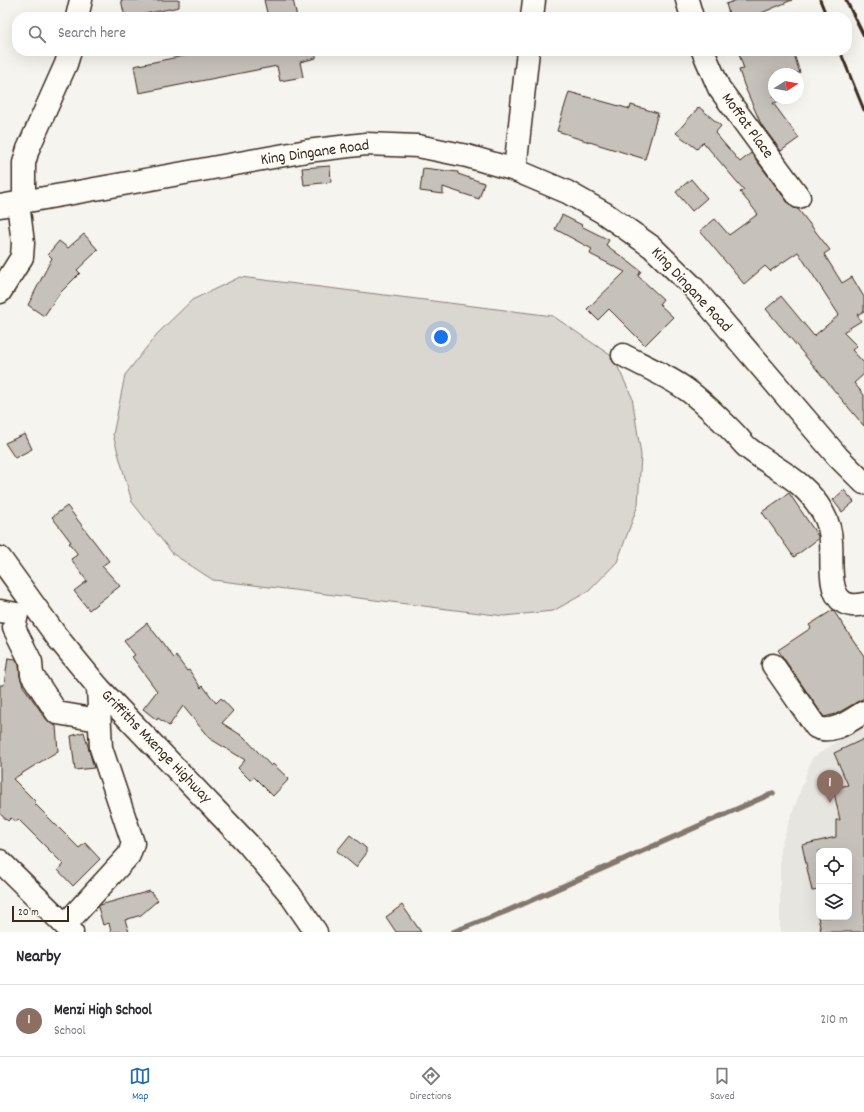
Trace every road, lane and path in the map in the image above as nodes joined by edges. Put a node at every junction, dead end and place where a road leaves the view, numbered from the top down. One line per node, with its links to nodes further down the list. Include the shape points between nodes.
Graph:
1 (81, 0): 4 (street)
2 (534, 0): 5 (street)
3 (687, 0): 6 (street)
4 (78, 12)
5 (533, 12)
6 (691, 12)
7 (68, 56): 12 (street, via 28,149)
8 (527, 56): 10 (street)
9 (705, 56): 11 (street, Moffat Place, via 719,88)
10 (515, 170): 12 (street, King Dingane Road, via 467,156 418,146 366,144 307,151); 15 (street, King Dingane Road, via 567,192 604,213 652,247 693,288 838,457)
11 (799, 197)
12 (14, 203): 13 (street, via 23,243 22,257)
13 (0, 292)
14 (623, 355): 17 (street, via 687,389 748,448 805,488 823,513 830,529 833,584 837,596 843,603)
15 (864, 483)
16 (0, 558): 20 (street, Griffiths Mxenge Highway)
17 (864, 604)
18 (0, 611): 22 (street, via 17,614 14,628 31,662 32,675 57,713)
19 (773, 665): 21 (street, via 816,728 822,730 838,727)
20 (98, 687): 22 (street); 25 (street, Griffiths Mxenge Highway, via 248,844 289,893)
21 (864, 712)
22 (99, 720): 24 (street, via 101,748 133,843 129,855)
23 (0, 861): 24 (street)
24 (69, 928)
25 (316, 932)

